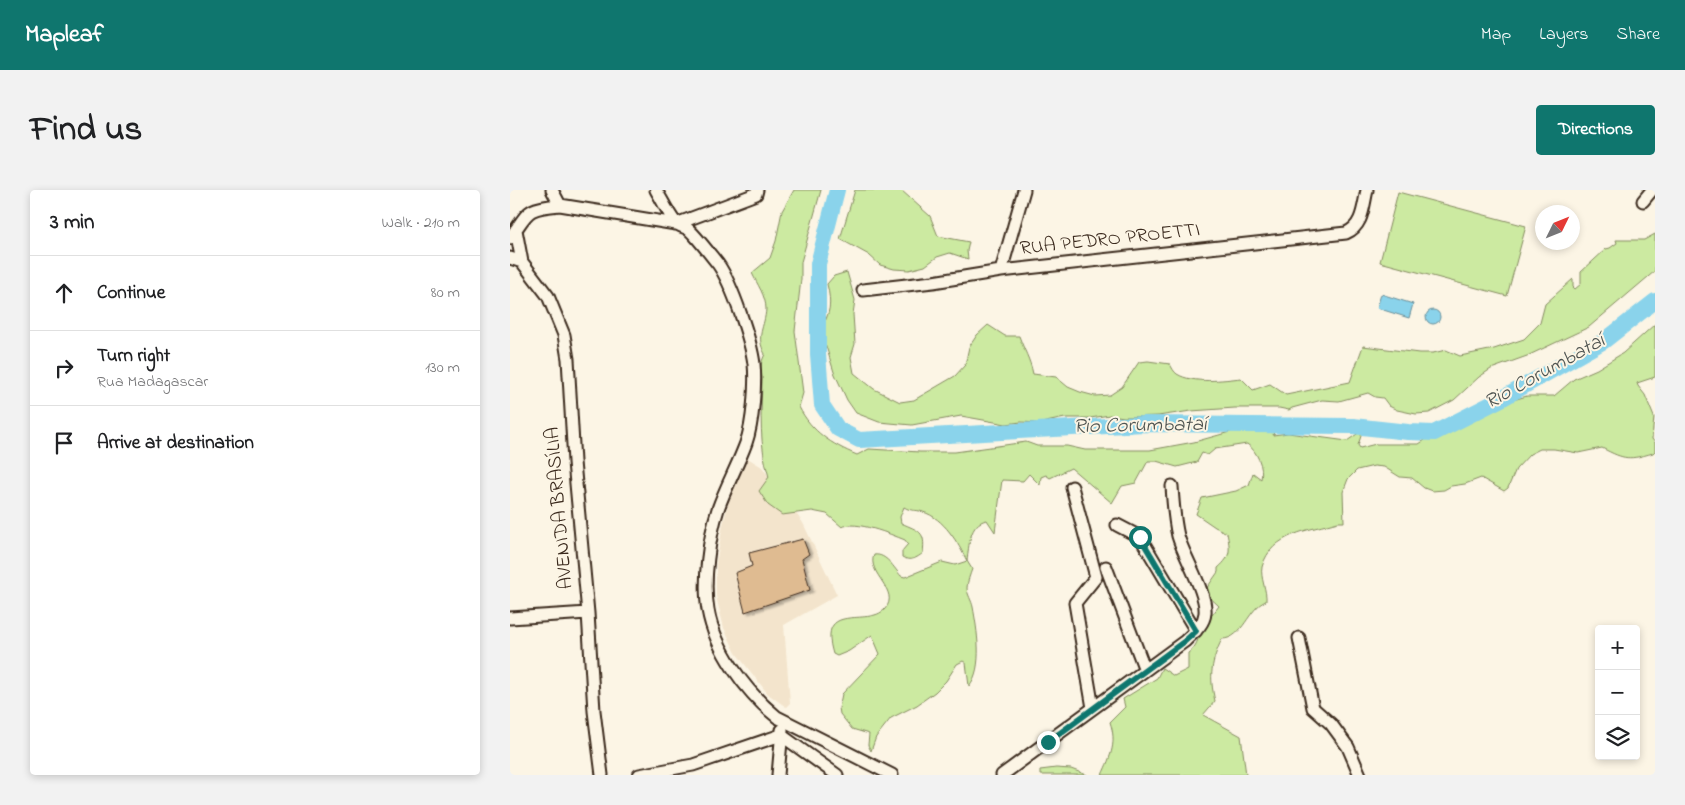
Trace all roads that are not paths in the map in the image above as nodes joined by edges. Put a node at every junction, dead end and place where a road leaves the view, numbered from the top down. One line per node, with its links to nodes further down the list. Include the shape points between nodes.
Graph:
1 (552, 190): 8 (street)
2 (656, 190): 9 (street)
3 (1024, 190): 13 (street)
4 (1367, 190): 13 (street, RUA PEDRO PROETTI, via 1358,226 1346,233)
5 (1652, 190): 7 (street)
6 (756, 191): 9 (street)
7 (1643, 201)
8 (560, 205): 9 (street); 10 (street, via 528,212)
9 (676, 224): 25 (street, via 689,230 718,266 737,303 754,362 747,441 711,534 706,594 708,611 729,663 748,690 768,710)
10 (513, 234): 12 (street)
11 (510, 258): 12 (street)
12 (522, 262): 19 (street, AVENIDA BRASÍLIA, via 548,296 564,335)
13 (1001, 271): 14 (street, RUA PEDRO PROETTI)
14 (863, 290)
15 (1172, 486): 21 (street, via 1178,537 1205,610)
16 (1072, 487): 24 (street, via 1096,577 1075,602)
17 (1117, 524): 21 (street, via 1140,537)
18 (1106, 567): 23 (street)
19 (588, 613): 20 (street); 28 (street, AVENIDA BRASÍLIA)
20 (510, 618)
21 (1196, 631): 23 (street)
22 (1299, 638): 34 (street, via 1313,708 1331,724 1348,747)
23 (1145, 670): 24 (street)
24 (1093, 708): 33 (street)
25 (785, 720): 26 (street); 32 (street)
26 (781, 735): 27 (street); 30 (street); 31 (street)
27 (692, 770): 29 (street)
28 (602, 775)
29 (638, 775)
30 (778, 775)
31 (836, 775)
32 (892, 775)
33 (1002, 775)
34 (1360, 775)

